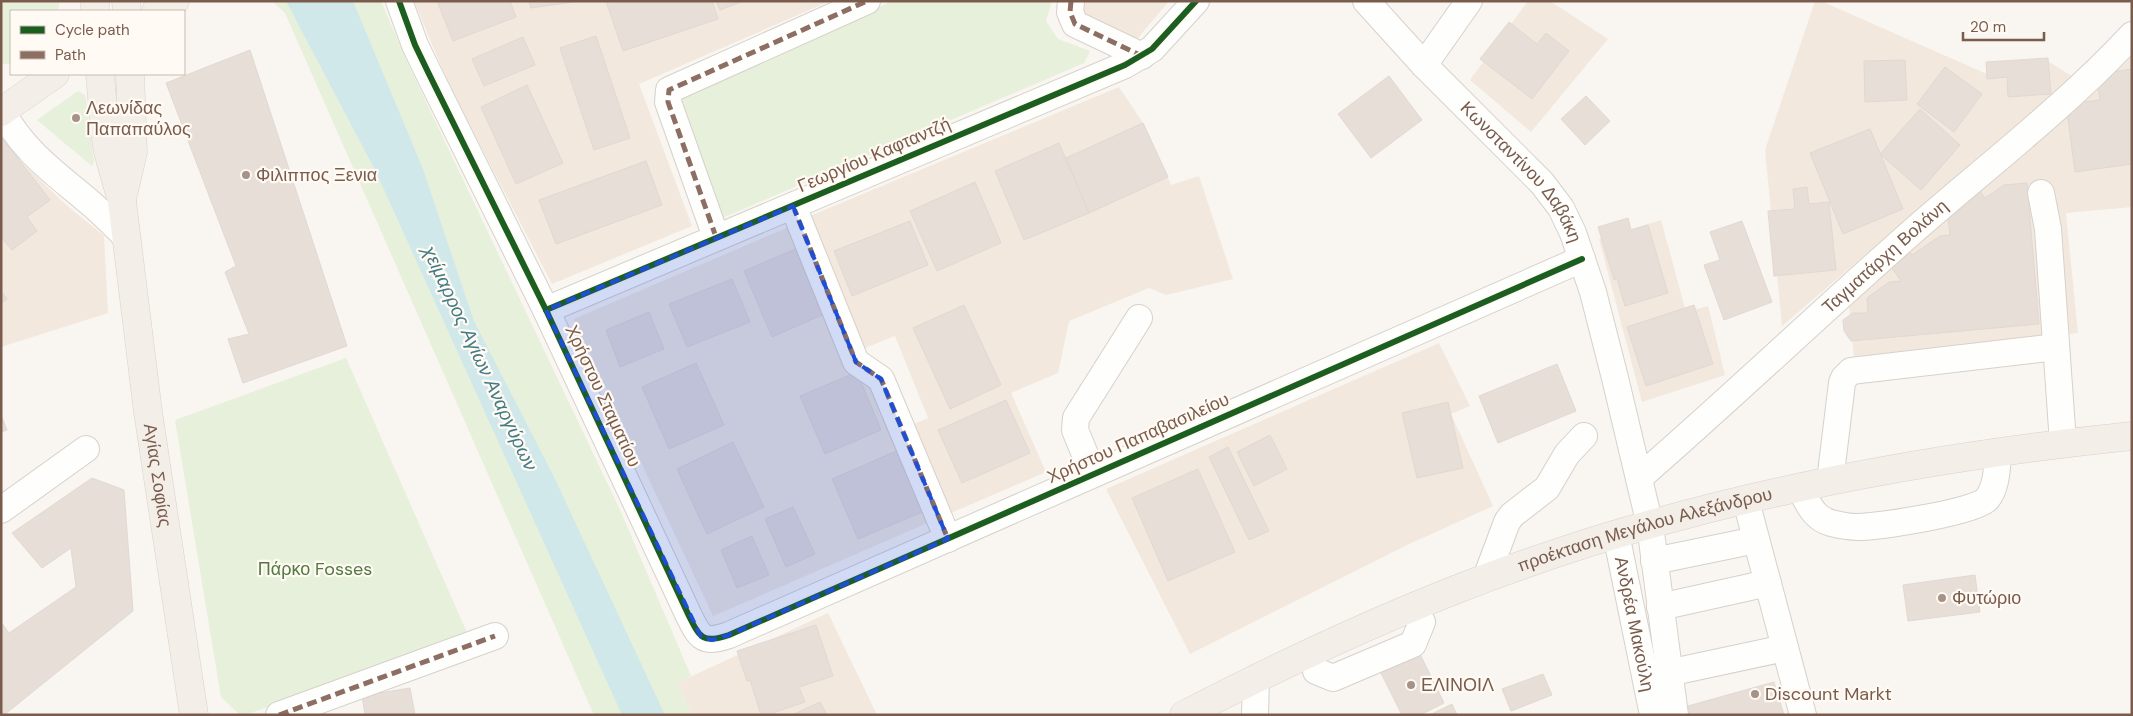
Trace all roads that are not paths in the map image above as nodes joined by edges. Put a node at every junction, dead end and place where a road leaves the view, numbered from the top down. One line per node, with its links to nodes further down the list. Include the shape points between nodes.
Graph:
1 (175, 1): 8 (main road)
2 (399, 1): 22 (street, Χρήστου Σταματίου, via 415,45)
3 (868, 1): 20 (street, via 669,90 668,102)
4 (1071, 1): 10 (street, via 1070,12 1076,24)
5 (1196, 1): 10 (street, Γεωργίου Καφταντζή, via 1158,44)
6 (1366, 1): 11 (street, Κωνσταντίνου Δαβάκη)
7 (1469, 1): 11 (street)
8 (158, 10)
9 (2132, 35): 31 (street, Ταγματάρχη Βολάνη, via 2058,106 1832,302)
10 (1142, 56): 18 (street, Γεωργίου Καφταντζή)
11 (1424, 65): 21 (street, Κωνσταντίνου Δαβάκη, via 1550,192 1571,228)
12 (54, 75): 15 (main road)
13 (100, 75): 17 (main road, Αγίας Σοφίας, via 108,152)
14 (130, 75): 17 (main road, Αγίας Σοφίας, via 133,152)
15 (2, 112): 19 (street, via 32,154)
16 (2041, 193): 24 (street, via 2048,229)
17 (122, 201): 19 (main road, Αγίας Σοφίας)
18 (792, 206): 20 (street, Γεωργίου Καφταντζή); 38 (street, via 856,362 881,379)
19 (126, 236): 51 (main road, Αγίας Σοφίας, via 148,412)
20 (716, 237): 22 (street, Γεωργίου Καφταντζή)
21 (1582, 259): 30 (street, Χρήστου Παπαβασιλείου); 31 (street, Κωνσταντίνου Δαβάκη)
22 (546, 310): 46 (street, Χρήστου Σταματίου, via 689,616)
23 (1139, 318): 30 (street, via 1076,418 1075,430)
24 (2056, 347): 27 (street); 32 (street, via 1851,371 1842,383)
25 (1584, 436): 41 (street, via 1567,454 1547,488 1507,522)
26 (2132, 436): 27 (main road, προέκταση Μεγάλου Αλεξάνδρου)
27 (2063, 443): 29 (main road, προέκταση Μεγάλου Αλεξάνδρου)
28 (86, 450): 35 (street)
29 (1998, 452): 32 (main road, προέκταση Μεγάλου Αλεξάνδρου); 33 (street, via 1993,488 1986,501 1968,509 1881,525 1856,527 1830,523 1814,513)
30 (1093, 474): 38 (street, Χρήστου Παπαβασιλείου)
31 (1639, 478): 36 (street, Κωνσταντίνου Δαβάκη)
32 (1830, 481): 33 (main road, προέκταση Μεγάλου Αλεξάνδρου)
33 (1800, 488): 34 (main road, προέκταση Μεγάλου Αλεξάνδρου)
34 (1746, 501): 36 (main road, προέκταση Μεγάλου Αλεξάνδρου); 39 (street)
35 (1, 510)
36 (1650, 525): 37 (main road, προέκταση Μεγάλου Αλεξάνδρου); 40 (street, Κωνσταντίνου Δαβάκη)
37 (1616, 534): 41 (main road, προέκταση Μεγάλου Αλεξάνδρου); 55 (street, Ανδρέα Μακούλη)
38 (948, 539): 46 (street, Χρήστου Παπαβασιλείου, via 729,635)
39 (1756, 540): 40 (street); 42 (street)
40 (1654, 562): 43 (street, Κωνσταντίνου Δαβάκη)
41 (1486, 578): 50 (main road, προέκταση Μεγάλου Αλεξάνδρου, via 1371,624)
42 (1768, 583): 43 (street); 47 (street)
43 (1660, 607): 49 (street, Κωνσταντίνου Δαβάκη)
44 (1422, 622): 48 (street, via 1413,644 1333,678)
45 (495, 636): 52 (street)
46 (705, 639)
47 (1785, 648): 49 (street); 57 (street)
48 (1316, 671)
49 (1668, 673): 56 (street, Κωνσταντίνου Δαβάκη)
50 (1256, 678): 53 (main road, προέκταση Μεγάλου Αλεξάνδρου); 54 (street)
51 (194, 715)
52 (278, 715)
53 (1184, 715)
54 (1256, 715)
55 (1654, 715)
56 (1675, 715)
57 (1803, 715)

